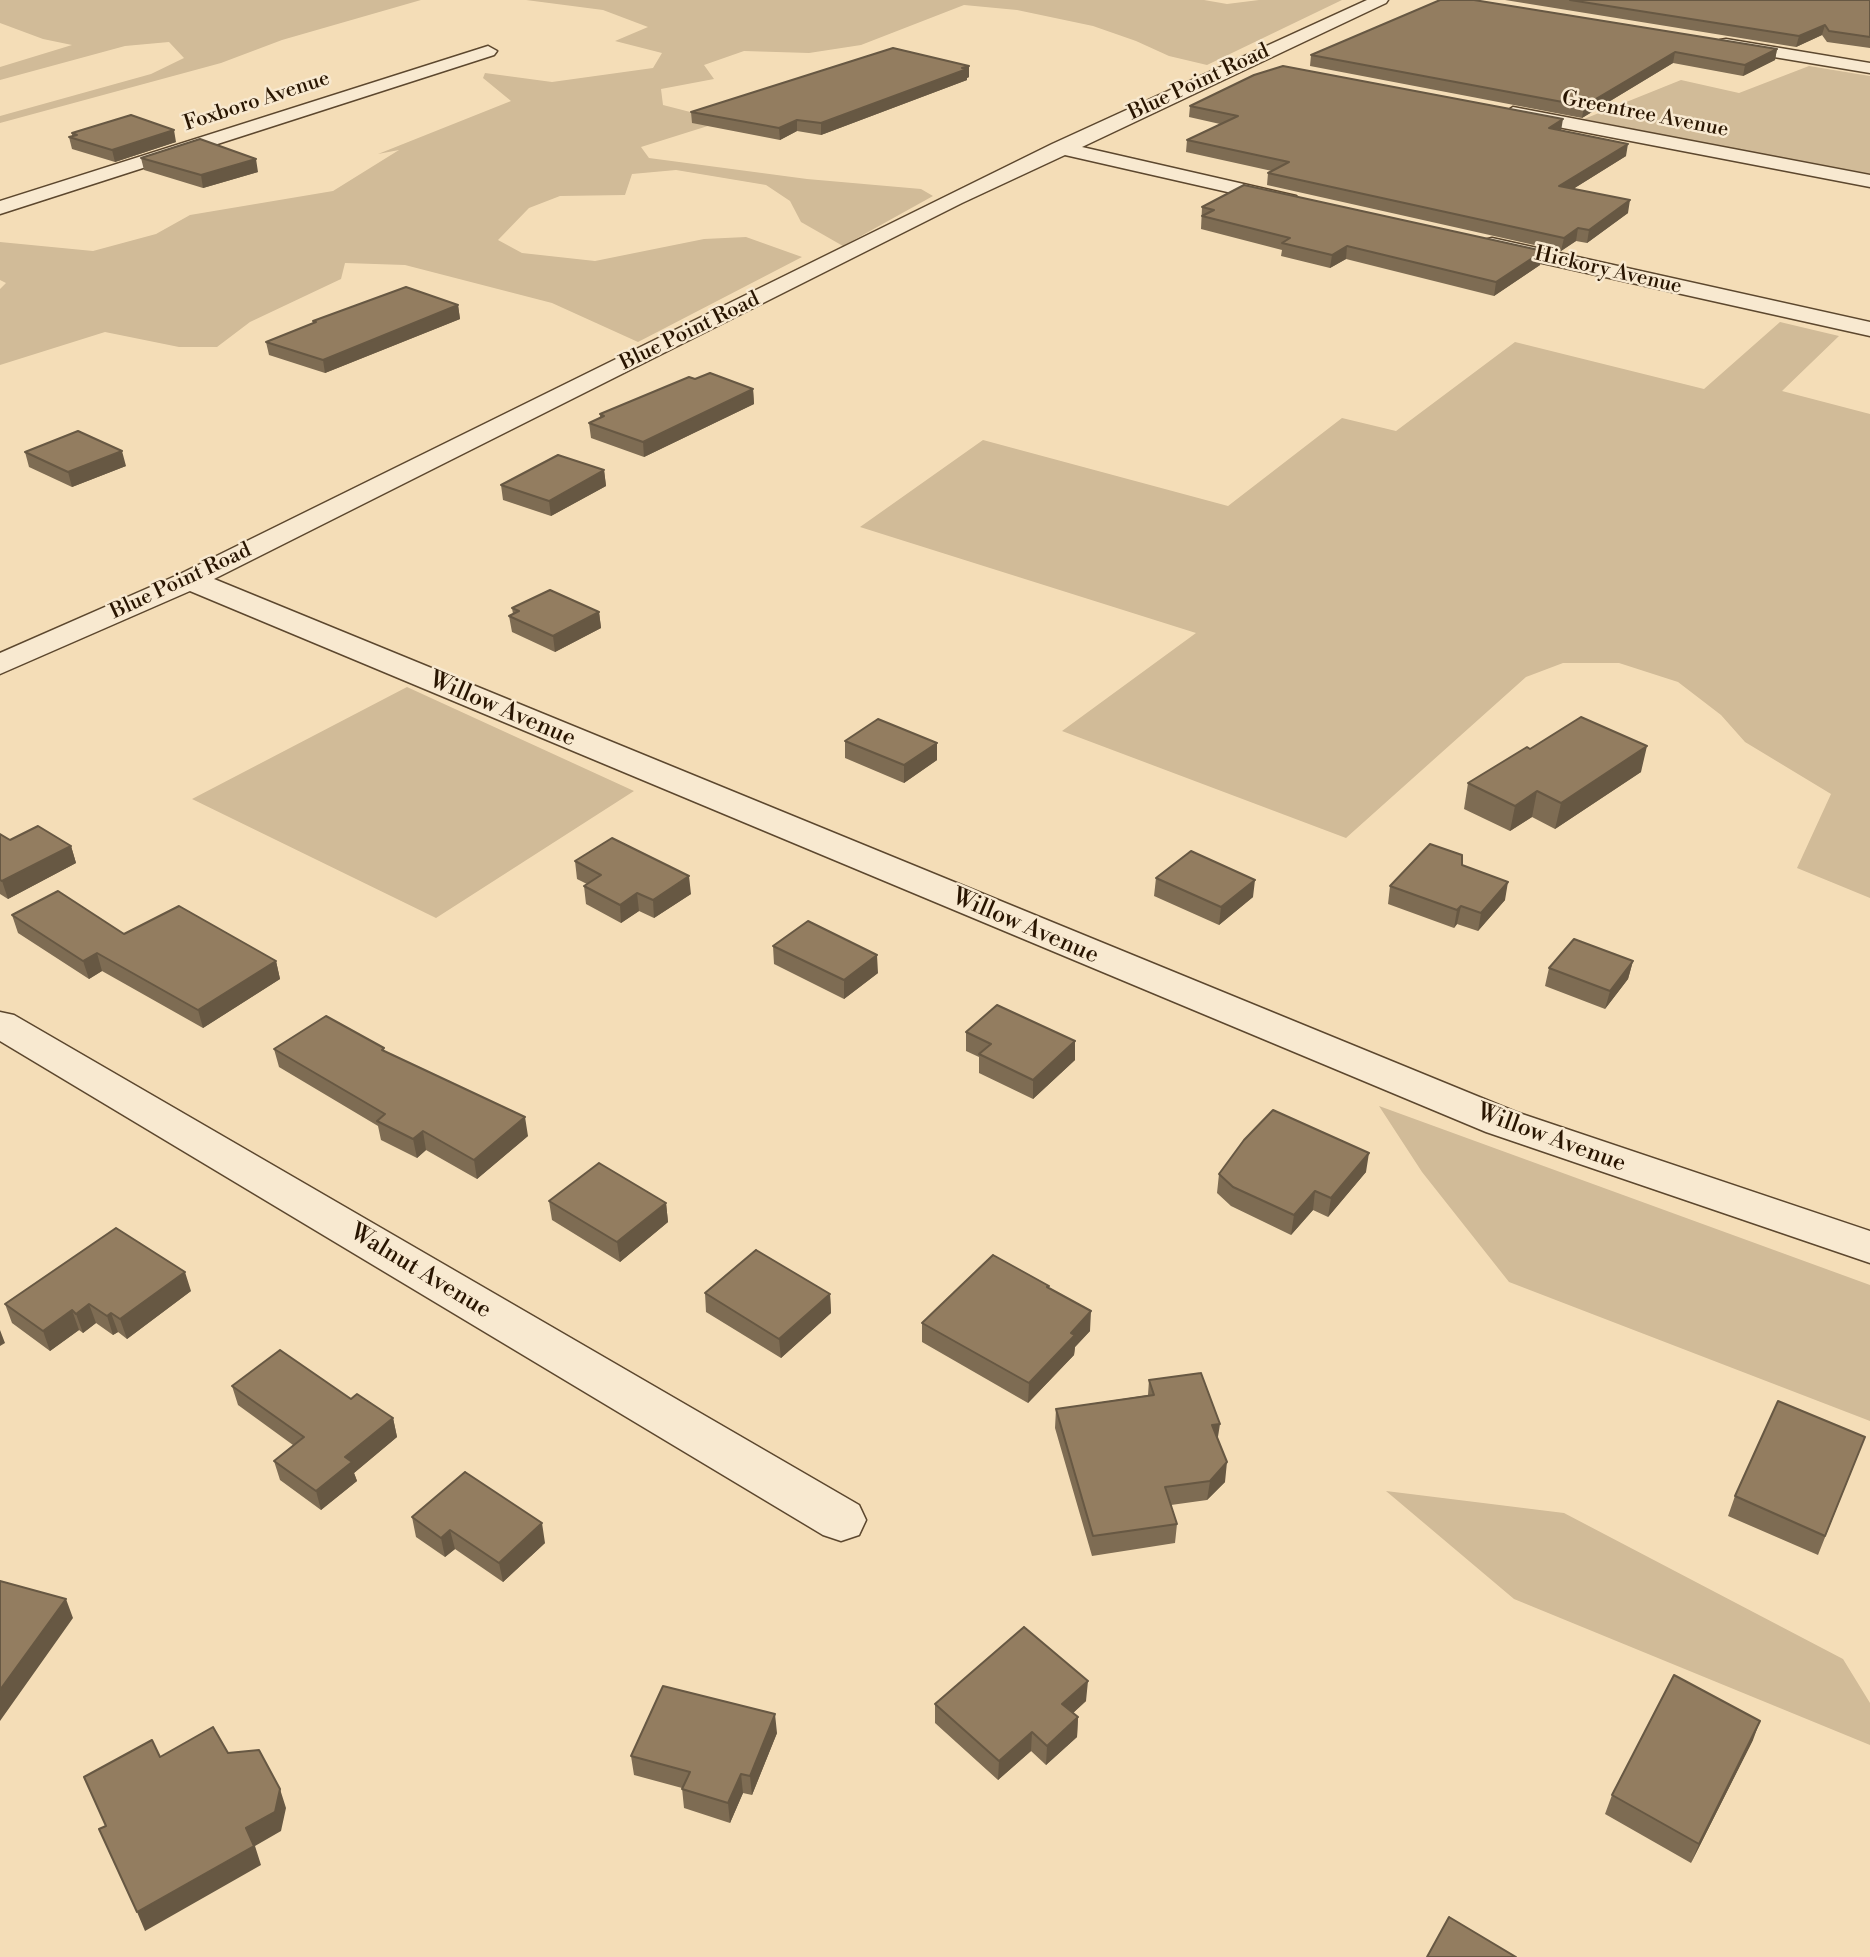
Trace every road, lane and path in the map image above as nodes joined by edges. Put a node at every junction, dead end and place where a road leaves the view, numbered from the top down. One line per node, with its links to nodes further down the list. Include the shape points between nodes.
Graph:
1 (1380, 0): 4 (street, Blue Point Road)
2 (1713, 42): 6 (street)
3 (488, 51): 11 (street, Foxboro Avenue)
4 (1246, 62): 5 (street); 8 (street, Blue Point Road)
5 (1273, 67)
6 (1870, 68)
7 (1490, 108): 9 (street, Greentree Avenue)
8 (1059, 148): 10 (street); 14 (street, Blue Point Road)
9 (1870, 181)
10 (1303, 203)
11 (0, 208)
12 (1477, 242): 13 (street, Hickory Avenue)
13 (1870, 329)
14 (190, 580): 15 (street, Blue Point Road); 17 (street, Willow Avenue, via 1501,1122)
15 (0, 665)
16 (0, 1024): 18 (street, Walnut Avenue)
17 (1870, 1247)
18 (841, 1520)

